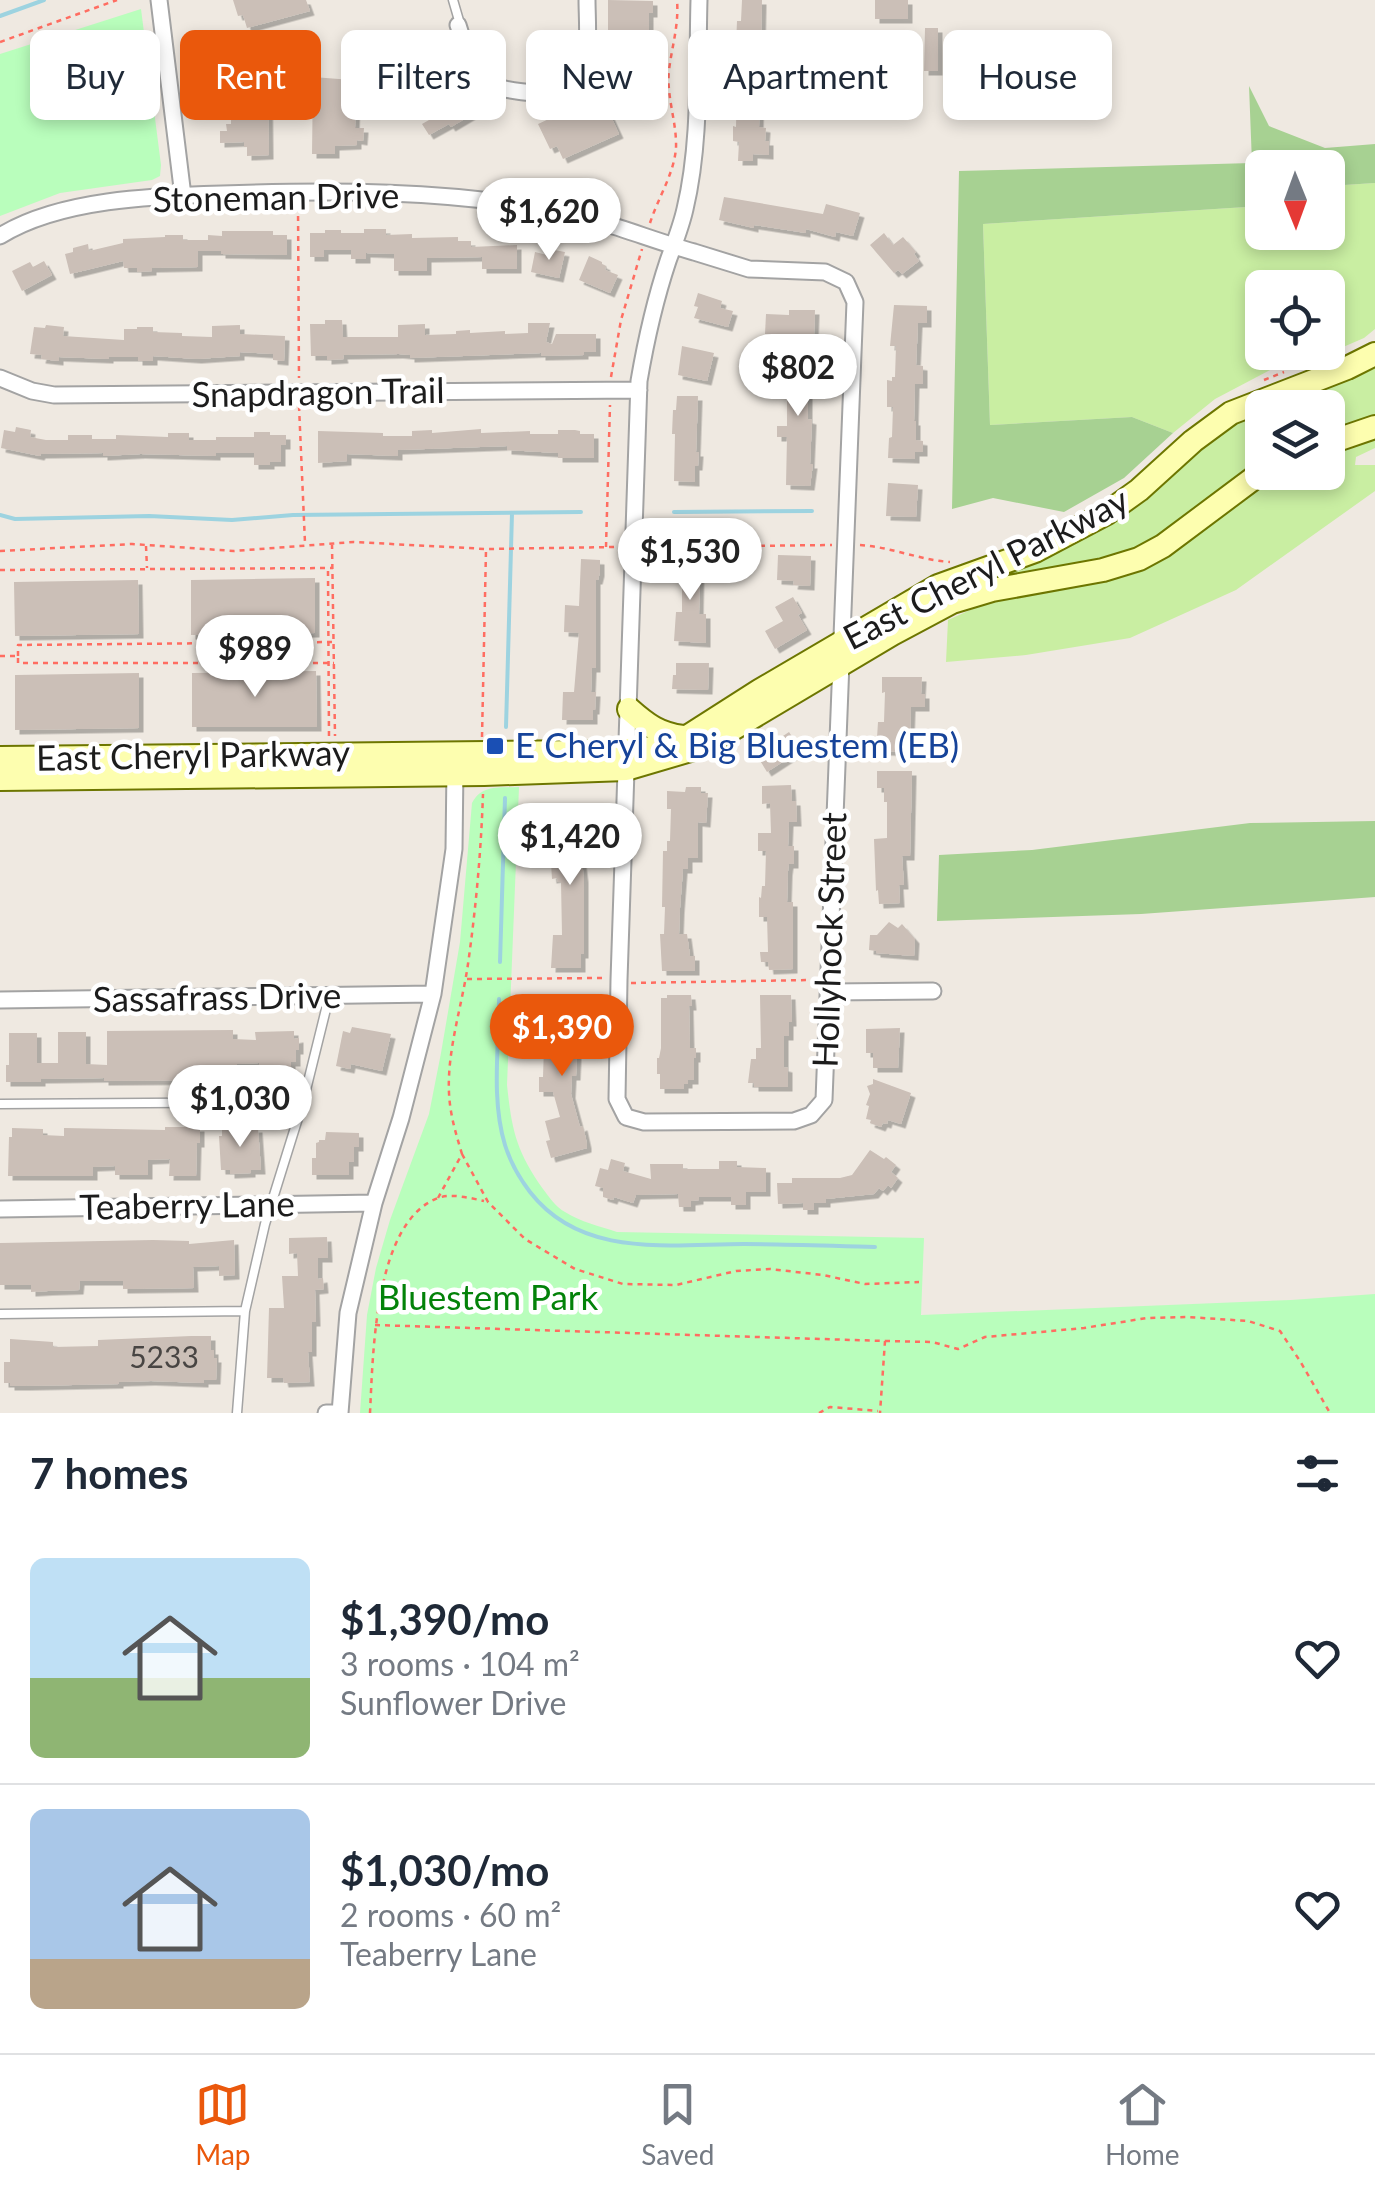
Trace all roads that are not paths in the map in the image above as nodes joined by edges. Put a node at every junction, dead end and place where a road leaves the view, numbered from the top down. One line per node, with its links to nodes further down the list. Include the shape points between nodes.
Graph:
1 (159, 0): 6 (street)
2 (452, 0): 5 (lane)
3 (587, 0): 5 (street, via 582,74 550,94 483,80)
4 (699, 0): 8 (street, via 695,145)
5 (459, 24)
6 (183, 196): 7 (street, Stoneman Drive, via 72,208); 8 (street, Stoneman Drive, via 348,192 486,202 554,210)
7 (0, 236)
8 (674, 246): 9 (street, Stoneman Drive, via 749,269 825,272); 13 (street, via 646,336)
9 (846, 282): 18 (street, Hollyhock Street, via 855,302)
10 (1375, 354): 11 (street, East Cheryl Parkway, via 1347,368)
11 (1298, 377): 14 (street); 18 (street, East Cheryl Parkway, via 1231,413 1139,490 1072,532 938,586)
12 (0, 378): 13 (street, Snapdragon Trail, via 54,394)
13 (639, 390): 19 (street)
14 (1305, 390)
15 (1375, 427): 16 (street)
16 (1345, 437)
17 (1245, 483): 18 (street, East Cheryl Parkway, via 1140,559 952,602)
18 (840, 655): 20 (street, East Cheryl Parkway, via 759,691); 22 (street, East Cheryl Parkway, via 704,746); 26 (street, Hollyhock Street)
19 (629, 709): 20 (street, via 650,728); 22 (street)
20 (686, 737): 22 (street, East Cheryl Parkway)
21 (0, 758): 23 (street, East Cheryl Parkway, via 332,754)
22 (626, 759): 23 (street, East Cheryl Parkway); 26 (street, Hollyhock Street, via 617,1099 626,1116 682,1122 811,1115 824,1100)
23 (455, 763): 24 (street, East Cheryl Parkway); 27 (street, via 454,849)
24 (0, 779)
25 (933, 991): 26 (street)
26 (830, 992)
27 (433, 994): 28 (street, Sassafrass Drive); 32 (street)
28 (329, 996): 29 (street, Sassafrass Drive); 30 (lane)
29 (0, 1000)
30 (303, 1102): 31 (lane); 33 (lane)
31 (0, 1104)
32 (374, 1203): 33 (street, Teaberry Lane); 39 (street, via 348,1313)
33 (271, 1205): 34 (street, Teaberry Lane); 35 (lane)
34 (0, 1208)
35 (246, 1310): 36 (lane); 37 (lane)
36 (0, 1314)
37 (237, 1413)
38 (326, 1413): 39 (street)
39 (340, 1413)

